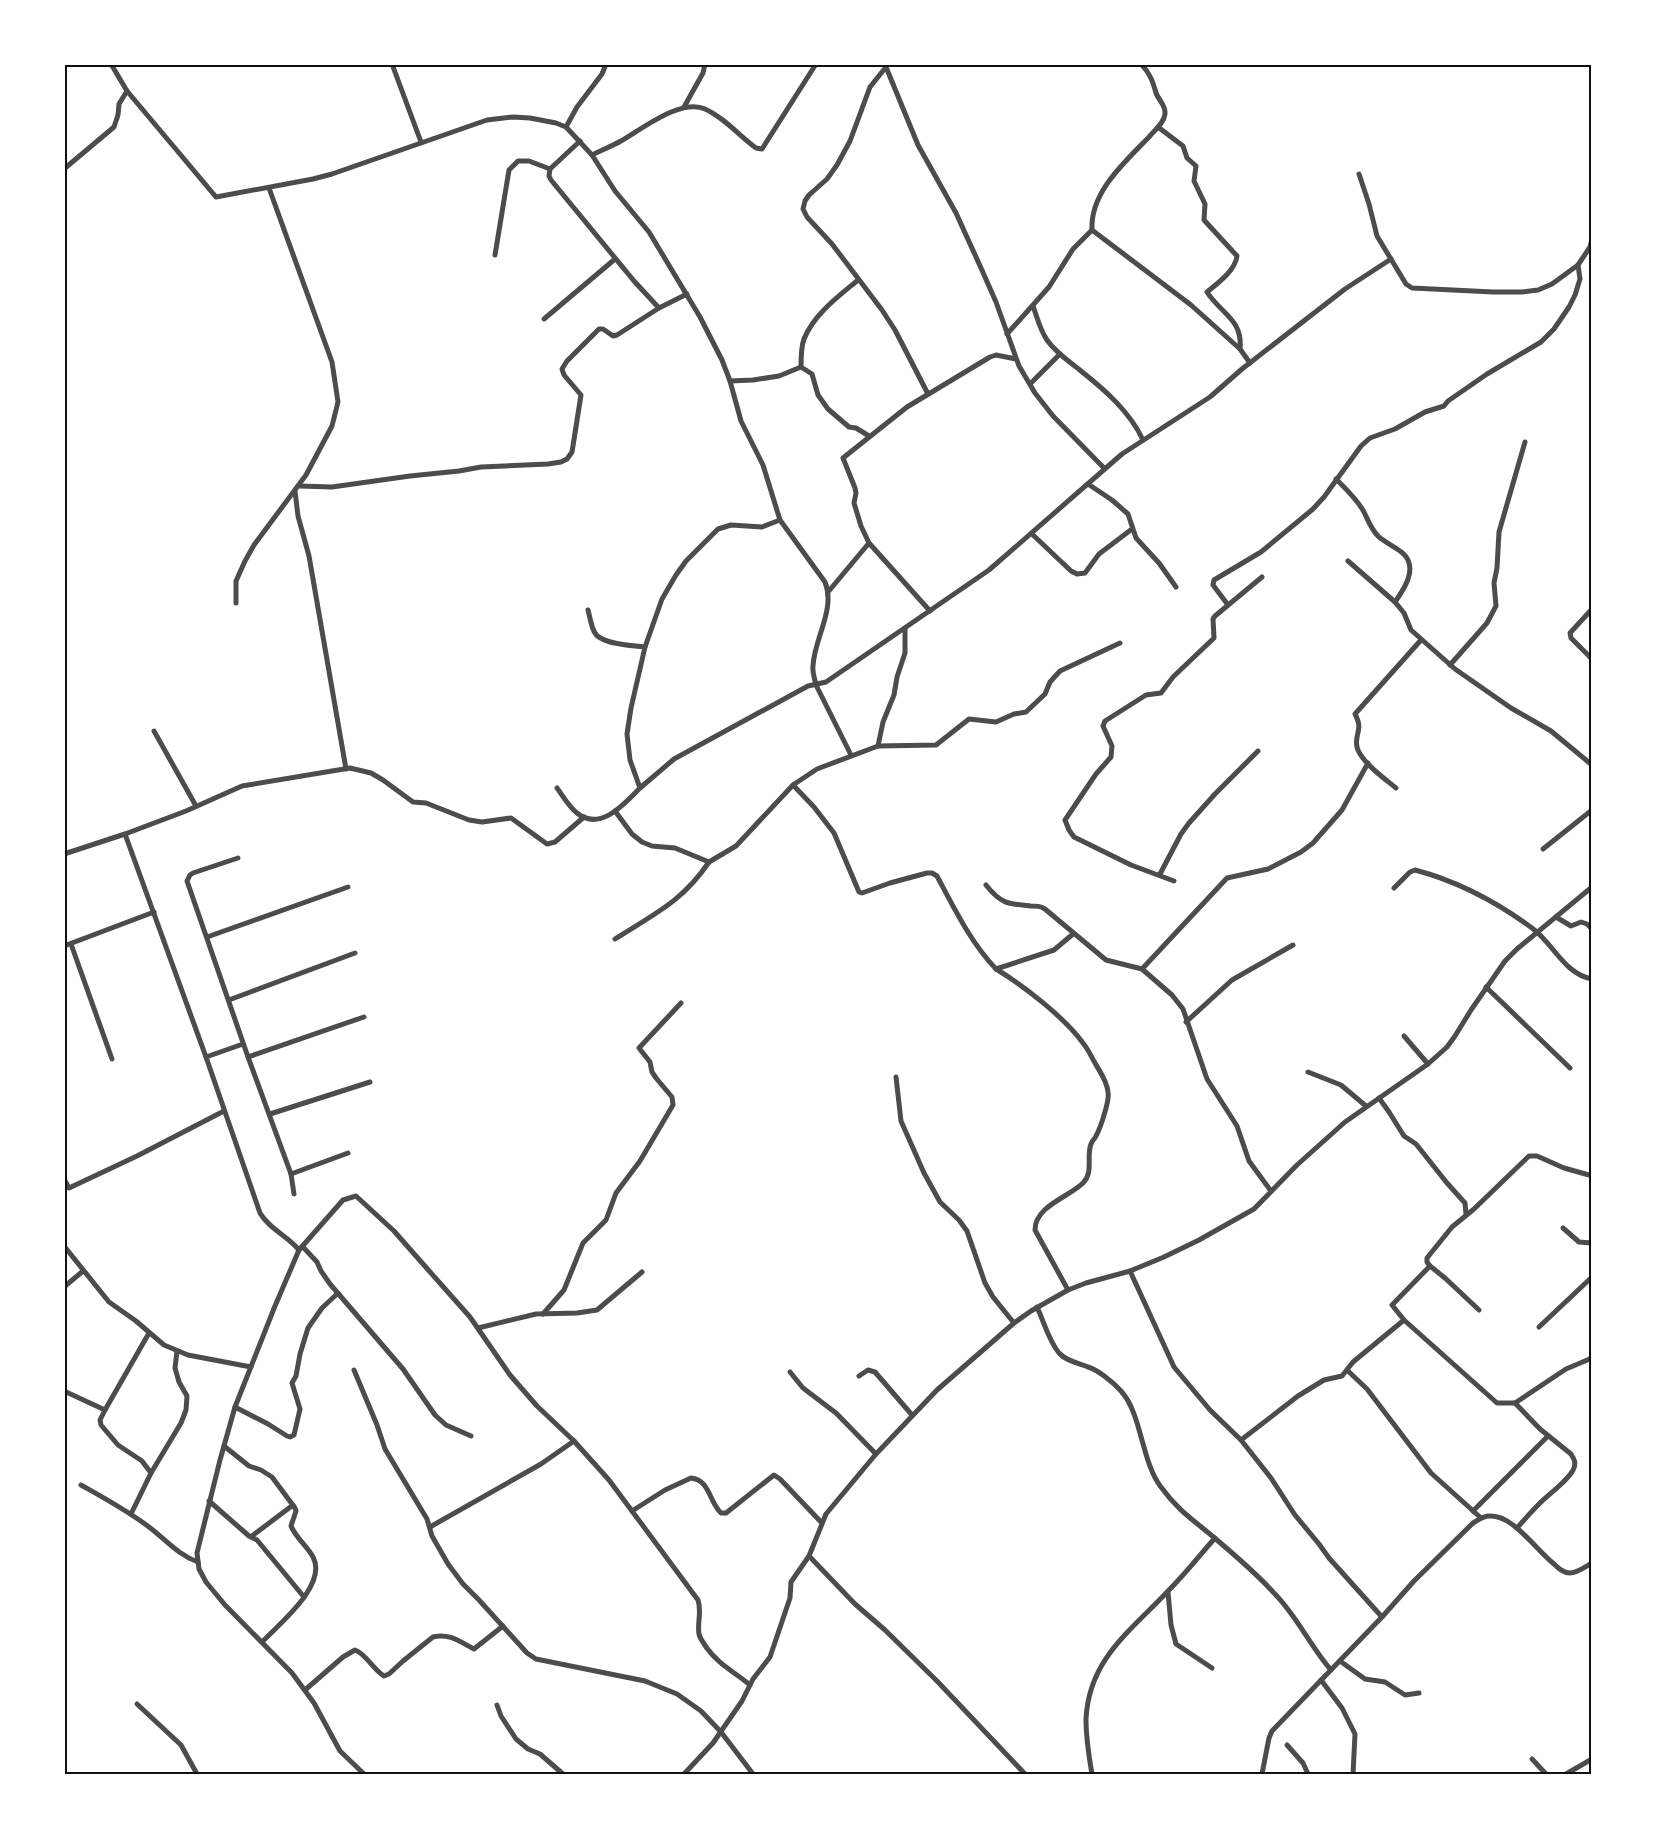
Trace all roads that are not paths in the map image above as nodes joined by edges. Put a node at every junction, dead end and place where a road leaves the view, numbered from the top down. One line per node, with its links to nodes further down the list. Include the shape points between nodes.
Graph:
1 (111, 64): 7 (street)
2 (392, 64): 12 (street)
3 (606, 64): 9 (street)
4 (705, 64): 8 (street)
5 (816, 64): 8 (street, via 762,149 703,108)
6 (1142, 64): 10 (street, via 1165,107)
7 (127, 91): 14 (street, via 119,104 114,127); 17 (street, via 216,197)
8 (684, 107): 13 (street)
9 (566, 127): 11 (street); 12 (street, via 530,118 500,119 481,121)
10 (1158, 127): 18 (street, via 1102,192 1092,218); 30 (street, via 1183,146 1187,158 1195,163 1194,181 1205,204 1204,220 1237,256 1218,285 1207,292 1239,330)
11 (580, 141): 13 (street); 15 (street)
12 (421, 142): 17 (street, via 332,174)
13 (592, 155): 25 (street, via 655,240)
14 (64, 169)
15 (550, 170): 20 (street, via 529,161 518,161 509,170); 21 (street, via 556,188)
16 (1359, 174): 22 (street, via 1375,230)
17 (269, 188): 44 (street, via 332,362 338,402 325,442)
18 (1092, 230): 26 (street, via 1073,249); 30 (street, via 1191,305)
19 (1592, 239): 23 (street)
20 (495, 255)
21 (615, 258): 27 (street); 28 (street)
22 (1391, 259): 23 (street, via 1409,287 1469,292 1538,290); 33 (street, via 1345,289)
23 (1578, 265): 42 (street, via 1580,279 1575,296 1541,342 1487,374 1444,406 1373,435)
24 (858, 280): 29 (street, via 807,217 803,206 837,165 870,87 886,67 918,145 981,268); 34 (street, via 830,304 805,337); 37 (street, via 895,330)
25 (687, 294): 27 (street); 35 (street)
26 (1033, 306): 29 (street); 31 (street, via 1045,336)
27 (659, 308): 44 (street, via 617,335 599,329 564,365 564,375 581,399 572,452 561,462 481,467)
28 (544, 319)
29 (1007, 334): 32 (street)
30 (1240, 349): 33 (street)
31 (1060, 354): 36 (street); 39 (street, via 1126,414)
32 (1016, 359): 36 (street); 37 (street, via 993,356)
33 (1250, 363): 39 (street, via 1210,397)
34 (801, 367): 35 (street, via 779,376); 38 (street, via 812,374 818,395 828,409 849,427)
35 (730, 381): 45 (street, via 739,415 763,465)
36 (1030, 384): 41 (street, via 1053,416)
37 (928, 394): 38 (street)
38 (869, 436): 48 (street, via 843,458)
39 (1143, 440): 41 (street)
40 (1525, 442): 64 (street, via 1499,532 1496,606)
41 (1104, 468): 43 (street)
42 (1336, 479): 53 (street, via 1359,504 1374,532 1407,558 1407,579); 55 (street, via 1324,497 1275,542 1214,580 1213,585)
43 (1088, 484): 46 (street, via 1123,509); 47 (street)
44 (297, 489): 54 (street, via 254,544 236,581); 73 (street, via 298,516 309,556)
45 (780, 520): 52 (street, via 822,577); 62 (street, via 762,527 731,525 718,529 676,575 662,599)
46 (1132, 528): 47 (street, via 1081,574 1071,571); 51 (street)
47 (1032, 534): 58 (street)
48 (869, 543): 52 (street); 58 (street)
49 (1348, 561): 53 (street)
50 (1262, 577): 55 (street)
51 (1176, 586)
52 (828, 592): 65 (street, via 813,668)
53 (1395, 602): 60 (street)
54 (236, 603)
55 (1228, 605): 87 (street, via 1213,619 1214,638 1168,681 1161,693 1146,695 1105,721 1111,757 1065,820 1074,837 1131,865)
56 (1592, 609): 63 (street, via 1570,633)
57 (588, 610): 62 (street, via 598,637)
58 (930, 611): 59 (street)
59 (905, 628): 65 (street); 67 (street, via 905,653)
60 (1421, 640): 64 (street); 71 (street, via 1355,714 1360,727 1357,747)
61 (1120, 643): 67 (street, via 1060,671 1045,694 1026,712 996,722 969,720 931,746)
62 (645, 647): 76 (street, via 627,734 630,760)
63 (1592, 659)
64 (1450, 665): 72 (street, via 1551,731)
65 (816, 685): 69 (street); 76 (street, via 674,759)
66 (153, 731): 78 (street)
67 (878, 746): 69 (street)
68 (1258, 751): 87 (street, via 1189,824)
69 (851, 755): 74 (street, via 817,769)
70 (1592, 756): 72 (street)
71 (1368, 763): 77 (street); 104 (street, via 1342,810 1313,843 1268,869 1227,878)
72 (1589, 763)
73 (346, 769): 78 (street, via 242,786); 81 (street, via 371,773 413,802 426,803 469,820 513,819 547,844 555,842)
74 (793, 785): 86 (street, via 736,846); 103 (street, via 834,833 859,892 932,873)
75 (557, 788): 81 (street)
76 (640, 788): 80 (street)
77 (1396, 788)
78 (196, 806): 82 (street)
79 (1592, 810): 83 (street)
80 (615, 811): 81 (street, via 598,820); 86 (street, via 642,842 675,848)
81 (584, 817)
82 (125, 834): 84 (street); 93 (street)
83 (1543, 849)
84 (64, 854)
85 (238, 858): 98 (street, via 188,877)
86 (709, 862): 99 (street, via 665,909)
87 (1160, 874): 88 (street)
88 (1174, 881)
89 (986, 885): 96 (street, via 1004,902 1045,909)
90 (348, 887): 98 (street)
91 (1592, 887): 94 (street)
92 (1394, 888): 97 (street, via 1417,870 1473,892)
93 (154, 912): 100 (street); 113 (street)
94 (1556, 917): 95 (street, via 1571,926 1581,922); 97 (street)
95 (1592, 929)
96 (1073, 933): 103 (street, via 1054,950); 104 (street, via 1106,960)
97 (1538, 933): 105 (street, via 1576,974); 106 (street, via 1505,961)
98 (207, 938): 107 (street)
99 (615, 939)
100 (68, 945): 115 (street)
101 (1293, 945): 110 (street, via 1232,980)
102 (356, 953): 107 (street)
103 (996, 969): 143 (street, via 1070,1027 1085,1044 1108,1092 1098,1133 1091,1144 1087,1177 1035,1224)
104 (1142, 969): 110 (street, via 1172,995)
105 (1592, 979)
106 (1486, 987): 116 (street, via 1455,1036); 117 (street)
107 (228, 1000): 112 (street)
108 (681, 1003): 147 (street, via 639,1048 672,1097 673,1105 616,1193 606,1220 583,1243 564,1290)
109 (364, 1017): 114 (street)
110 (1186, 1022): 130 (street, via 1207,1079 1237,1126 1249,1161)
111 (1404, 1036): 116 (street)
112 (243, 1044): 113 (street); 114 (street)
113 (206, 1057): 123 (street)
114 (248, 1057): 124 (street)
115 (112, 1059)
116 (1428, 1065): 121 (street)
117 (1570, 1068)
118 (1308, 1072): 122 (street, via 1341,1085)
119 (896, 1077): 149 (street, via 901,1120 924,1173 940,1202 967,1231 985,1283)
120 (370, 1082): 124 (street)
121 (1379, 1098): 122 (street); 132 (street, via 1404,1136 1416,1144 1465,1203)
122 (1366, 1106): 130 (street)
123 (224, 1111): 129 (street); 136 (street, via 260,1213)
124 (270, 1114): 126 (street)
125 (348, 1154): 126 (street)
126 (291, 1174): 131 (street)
127 (1592, 1174): 132 (street, via 1529,1156)
128 (64, 1179): 129 (street)
129 (67, 1190)
130 (1271, 1191): 139 (street, via 1250,1212)
131 (294, 1194)
132 (1466, 1215): 137 (street, via 1434,1248 1426,1261)
133 (1563, 1228): 134 (street, via 1579,1242)
134 (1592, 1243)
135 (64, 1246): 138 (street)
136 (301, 1249): 144 (street, via 317,1262); 151 (street, via 344,1200 356,1196 394,1231); 155 (street)
137 (1430, 1266): 146 (street); 148 (street, via 1392,1305)
138 (83, 1271): 142 (street); 152 (street, via 109,1302)
139 (1130, 1271): 143 (street); 167 (street, via 1174,1367)
140 (642, 1272): 147 (street, via 597,1310)
141 (1592, 1277): 150 (street)
142 (64, 1287)
143 (1068, 1290): 145 (street)
144 (338, 1293): 162 (street, via 306,1334 292,1383 300,1408 294,1435 287,1436); 165 (street, via 441,1420)
145 (1037, 1307): 149 (street); 183 (street, via 1060,1353 1090,1367 1122,1391 1158,1484 1189,1519)
146 (1479, 1310)
147 (543, 1314): 151 (street)
148 (1404, 1320): 157 (street); 161 (street, via 1496,1402)
149 (1014, 1323): 164 (street)
150 (1539, 1327)
151 (478, 1328): 168 (street, via 510,1375)
152 (149, 1333): 153 (street); 163 (street)
153 (177, 1351): 155 (street); 171 (street, via 175,1368 187,1396 186,1410)
154 (1592, 1358): 161 (street, via 1566,1369)
155 (250, 1367): 162 (street)
156 (354, 1370): 180 (street, via 385,1449)
157 (1347, 1370): 167 (street, via 1298,1396); 176 (street, via 1367,1389 1437,1479)
158 (790, 1372): 170 (street)
159 (859, 1376): 164 (street, via 868,1370 875,1372)
160 (64, 1391): 163 (street)
161 (1515, 1403): 166 (street)
162 (235, 1407): 169 (street)
163 (105, 1410): 171 (street, via 101,1425)
164 (912, 1415): 170 (street)
165 (471, 1436)
166 (1548, 1436): 176 (street); 181 (street, via 1571,1454 1574,1469)
167 (1241, 1440): 189 (street, via 1329,1558)
168 (574, 1441): 175 (street); 180 (street)
169 (224, 1446): 173 (street); 174 (street, via 249,1466 272,1477)
170 (876, 1455): 179 (street)
171 (151, 1473): 177 (street)
172 (81, 1485): 177 (street)
173 (209, 1501): 182 (street); 185 (street, via 196,1553)
174 (293, 1505): 182 (street); 188 (street, via 296,1511 291,1526 314,1558 317,1570)
175 (632, 1511): 179 (street, via 665,1490 695,1478 705,1485 721,1514 726,1513 774,1475); 196 (street, via 698,1600 701,1639 716,1660)
176 (1473, 1511): 178 (street)
177 (131, 1514): 185 (street, via 176,1551)
178 (1480, 1518): 181 (street, via 1500,1518); 189 (street)
179 (821, 1522): 184 (street)
180 (430, 1527): 190 (street, via 456,1576)
181 (1517, 1528): 186 (street, via 1564,1572)
182 (252, 1536): 188 (street)
183 (1215, 1538): 187 (street); 194 (street, via 1275,1594)
184 (808, 1556): 196 (street, via 791,1582 790,1598 771,1654); 210 (street, via 937,1681)
185 (198, 1562): 191 (street, via 206,1582)
186 (1592, 1563)
187 (1167, 1592): 193 (street, via 1176,1644); 211 (street, via 1117,1641 1095,1680 1086,1719)
188 (304, 1597): 191 (street)
189 (1382, 1617): 192 (street)
190 (503, 1626): 197 (street, via 474,1649 458,1640 433,1637 384,1676 355,1650); 201 (street, via 532,1658 655,1684 688,1701)
191 (262, 1642): 197 (street)
192 (1340, 1661): 194 (street); 198 (street, via 1365,1679 1385,1682 1405,1695)
193 (1212, 1668)
194 (1331, 1670): 195 (street)
195 (1321, 1680): 212 (street, via 1270,1734); 214 (street, via 1356,1734)
196 (750, 1684): 201 (street)
197 (305, 1690): 206 (street, via 340,1751)
198 (1419, 1693)
199 (137, 1704): 205 (street, via 181,1745)
200 (497, 1706): 207 (street, via 516,1739)
201 (721, 1732): 208 (street); 209 (street)
202 (1287, 1745): 213 (street)
203 (1532, 1758): 215 (street)
204 (1592, 1759): 216 (street)
205 (197, 1774)
206 (364, 1774)
207 (563, 1774)
208 (684, 1774)
209 (753, 1774)
210 (1025, 1774)
211 (1092, 1774)
212 (1262, 1774)
213 (1308, 1774)
214 (1353, 1774)
215 (1546, 1774)
216 (1566, 1774)

